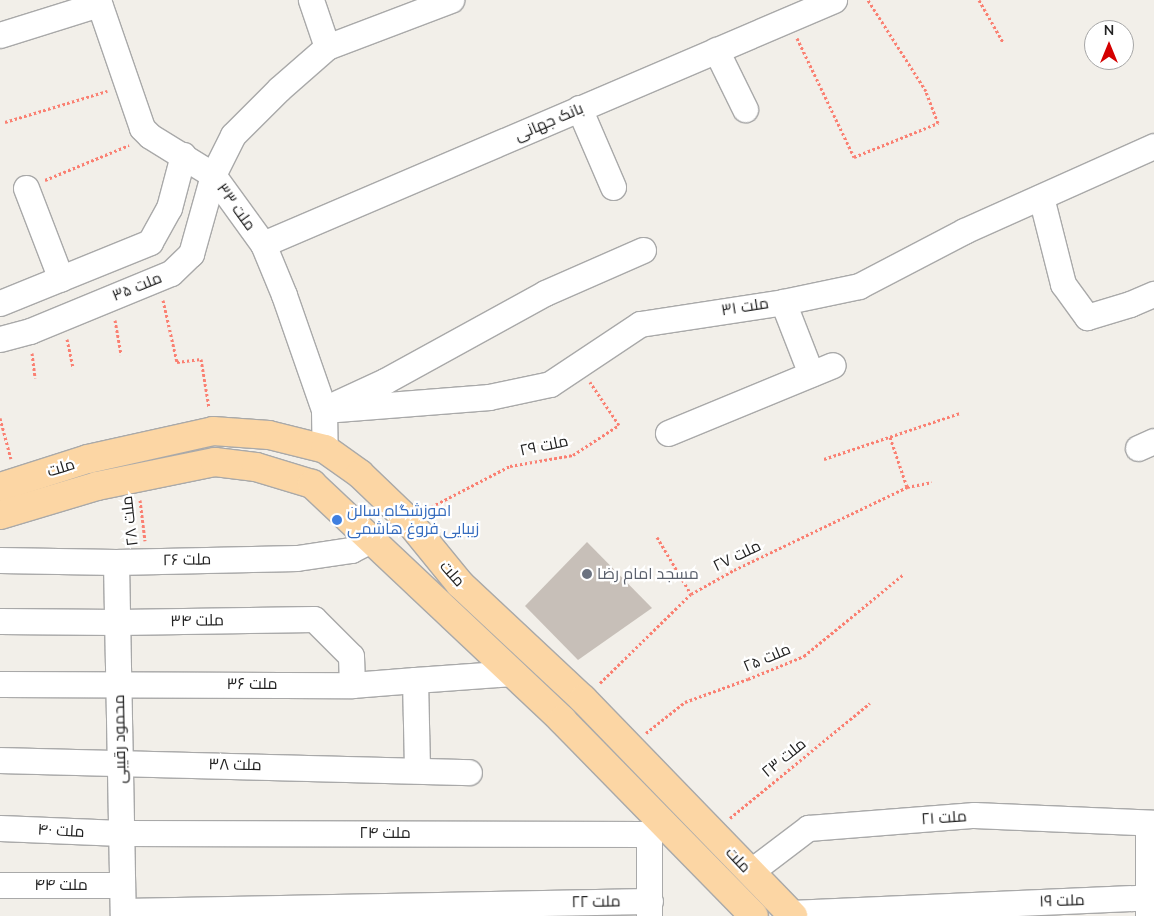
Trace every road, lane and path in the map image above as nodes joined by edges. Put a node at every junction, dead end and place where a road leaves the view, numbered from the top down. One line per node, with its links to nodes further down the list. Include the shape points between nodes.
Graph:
1 (311, 0): 10 (street)
2 (451, 0): 10 (street)
3 (834, 0): 7 (street, بانک جهانی)
4 (868, 0): 7 (path, via 926,91 938,123 854,157)
5 (979, 0): 9 (path)
6 (98, 2): 8 (street); 12 (street, ملت ۳۳)
7 (788, 19): 11 (street, بانک جهانی)
8 (0, 35)
9 (1003, 42)
10 (327, 47): 19 (street, ملت ۳۵, via 232,135)
11 (716, 50): 13 (street, بانک جهانی); 14 (street)
12 (127, 85): 15 (path); 16 (street, ملت ۳۳, via 142,128)
13 (579, 108): 20 (street); 23 (street, بانک جهانی)
14 (745, 109)
15 (5, 122)
16 (150, 136): 18 (street, ملت ۳۳); 21 (path)
17 (1154, 146): 22 (street, ملت ۳۱)
18 (183, 155): 19 (street, ملت ۳۳); 26 (street, via 169,208 150,242)
19 (214, 175): 23 (street, ملت ۳۳); 25 (street, ملت ۳۵, via 192,254 171,273)
20 (613, 187)
21 (26, 188): 26 (street)
22 (1042, 197): 27 (street, via 1063,284 1087,317); 29 (street, ملت ۳۱, via 964,231 859,286)
23 (263, 244): 36 (street, ملت ۳۳)
24 (643, 250): 36 (street, via 545,293)
25 (158, 278): 28 (street, ملت ۳۵); 39 (path, via 177,362 201,359)
26 (61, 279): 30 (street)
27 (1154, 294)
28 (111, 297): 31 (street, ملت ۳۵); 33 (path)
29 (783, 302): 34 (street, ملت ۳۱, via 640,324); 40 (street, via 822,369)
30 (0, 303)
31 (63, 317): 32 (street, ملت ۳۵); 35 (path)
32 (0, 339)
33 (120, 354)
34 (578, 365): 36 (street, ملت ۳۱, via 550,384 489,397); 49 (path, ملت ۲۹, via 619,424 572,455 510,466)
35 (73, 368)
36 (324, 410): 42 (street, ملت ۳۳)
37 (960, 413): 41 (path)
38 (0, 418): 46 (path)
39 (213, 430): 42 (main road, ملت, via 269,435); 46 (main road, ملت, via 88,459)
40 (668, 433)
41 (890, 437): 43 (path); 47 (path)
42 (325, 448): 49 (main road, ملت, via 360,474)
43 (824, 459)
44 (138, 478): 48 (main road, ملت, via 97,486); 51 (main road, ملت, via 215,462 256,467 312,484); 53 (path, ملت ۲۸)
45 (932, 482): 47 (path, ملت ۲۷)
46 (8, 484)
47 (907, 488): 57 (path, ملت ۲۷, via 734,570)
48 (0, 515)
49 (407, 519): 56 (main road, ملت)
50 (656, 537): 57 (path)
51 (371, 540): 53 (street, ملت ۲۶, via 351,550 297,558); 58 (main road, ملت)
52 (9, 560): 54 (street, ملت ۲۶)
53 (147, 561): 54 (street, ملت ۲۶)
54 (116, 562): 60 (street, محمود رقیبی)
55 (904, 574): 68 (path, ملت ۲۵, via 804,656 685,702)
56 (460, 584): 58 (main road); 66 (main road, ملت)
57 (691, 594): 66 (path, ملت ۲۷)
58 (437, 604): 61 (main road, ملت)
59 (0, 621): 60 (street, ملت ۳۴)
60 (118, 622): 64 (street, محمود رقیبی); 65 (street, ملت ۳۴, via 314,619 350,656)
61 (512, 673): 62 (street, ملت ۳۶); 76 (main road, ملت, via 562,720)
62 (416, 680): 65 (street, ملت ۳۶); 71 (street)
63 (0, 684): 64 (street, ملت ۳۶)
64 (118, 684): 65 (street, ملت ۳۶); 70 (street, محمود رقیبی)
65 (352, 685)
66 (583, 699): 68 (main road, ملت)
67 (870, 703): 77 (path, ملت ۲۳)
68 (628, 746): 73 (main road, ملت)
69 (0, 760): 70 (street, ملت ۳۸)
70 (121, 763): 71 (street, ملت ۳۸); 78 (street, محمود رقیبی)
71 (417, 770): 72 (street, ملت ۳۸)
72 (469, 772)
73 (684, 804): 76 (main road); 77 (main road, ملت)
74 (1151, 823): 79 (street, ملت ۲۱, via 974,815 808,828); 82 (street)
75 (0, 828): 78 (street, ملت ۴۰)
76 (657, 829): 78 (street, ملت ۲۴); 83 (street); 86 (main road, ملت)
77 (712, 832): 79 (main road, ملت)
78 (121, 833): 81 (street, محمود رقیبی)
79 (750, 872): 85 (main road, ملت)
80 (0, 885): 81 (street, ملت ۴۴)
81 (122, 885): 84 (street, محمود رقیبی)
82 (1151, 903): 85 (street, ملت ۱۹)
83 (649, 908): 84 (street, ملت ۲۲)
84 (123, 914)
85 (792, 914)
86 (754, 916)

